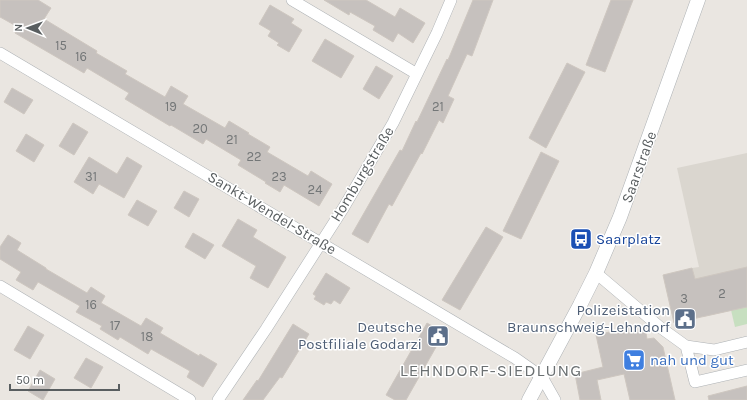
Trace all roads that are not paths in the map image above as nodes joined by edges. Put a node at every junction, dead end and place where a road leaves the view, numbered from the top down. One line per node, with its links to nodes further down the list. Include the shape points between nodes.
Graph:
1 (292, 0): 5 (street)
2 (451, 0): 5 (street, Homburgstraße)
3 (698, 0): 7 (street, Saarstraße, via 626,203)
4 (0, 52): 6 (street, Sankt-Wendel-Straße)
5 (417, 74): 6 (street, Homburgstraße, via 393,124)
6 (321, 242): 12 (street, Sankt-Wendel-Straße, via 515,358); 14 (street, Homburgstraße)
7 (596, 273): 10 (street); 12 (street, Saarstraße)
8 (0, 286): 13 (street)
9 (747, 342): 10 (street, via 714,350)
10 (686, 346): 11 (street, via 695,382)
11 (747, 370)
12 (542, 377): 15 (street); 16 (street)
13 (190, 400)
14 (218, 400)
15 (529, 400)
16 (555, 400)

